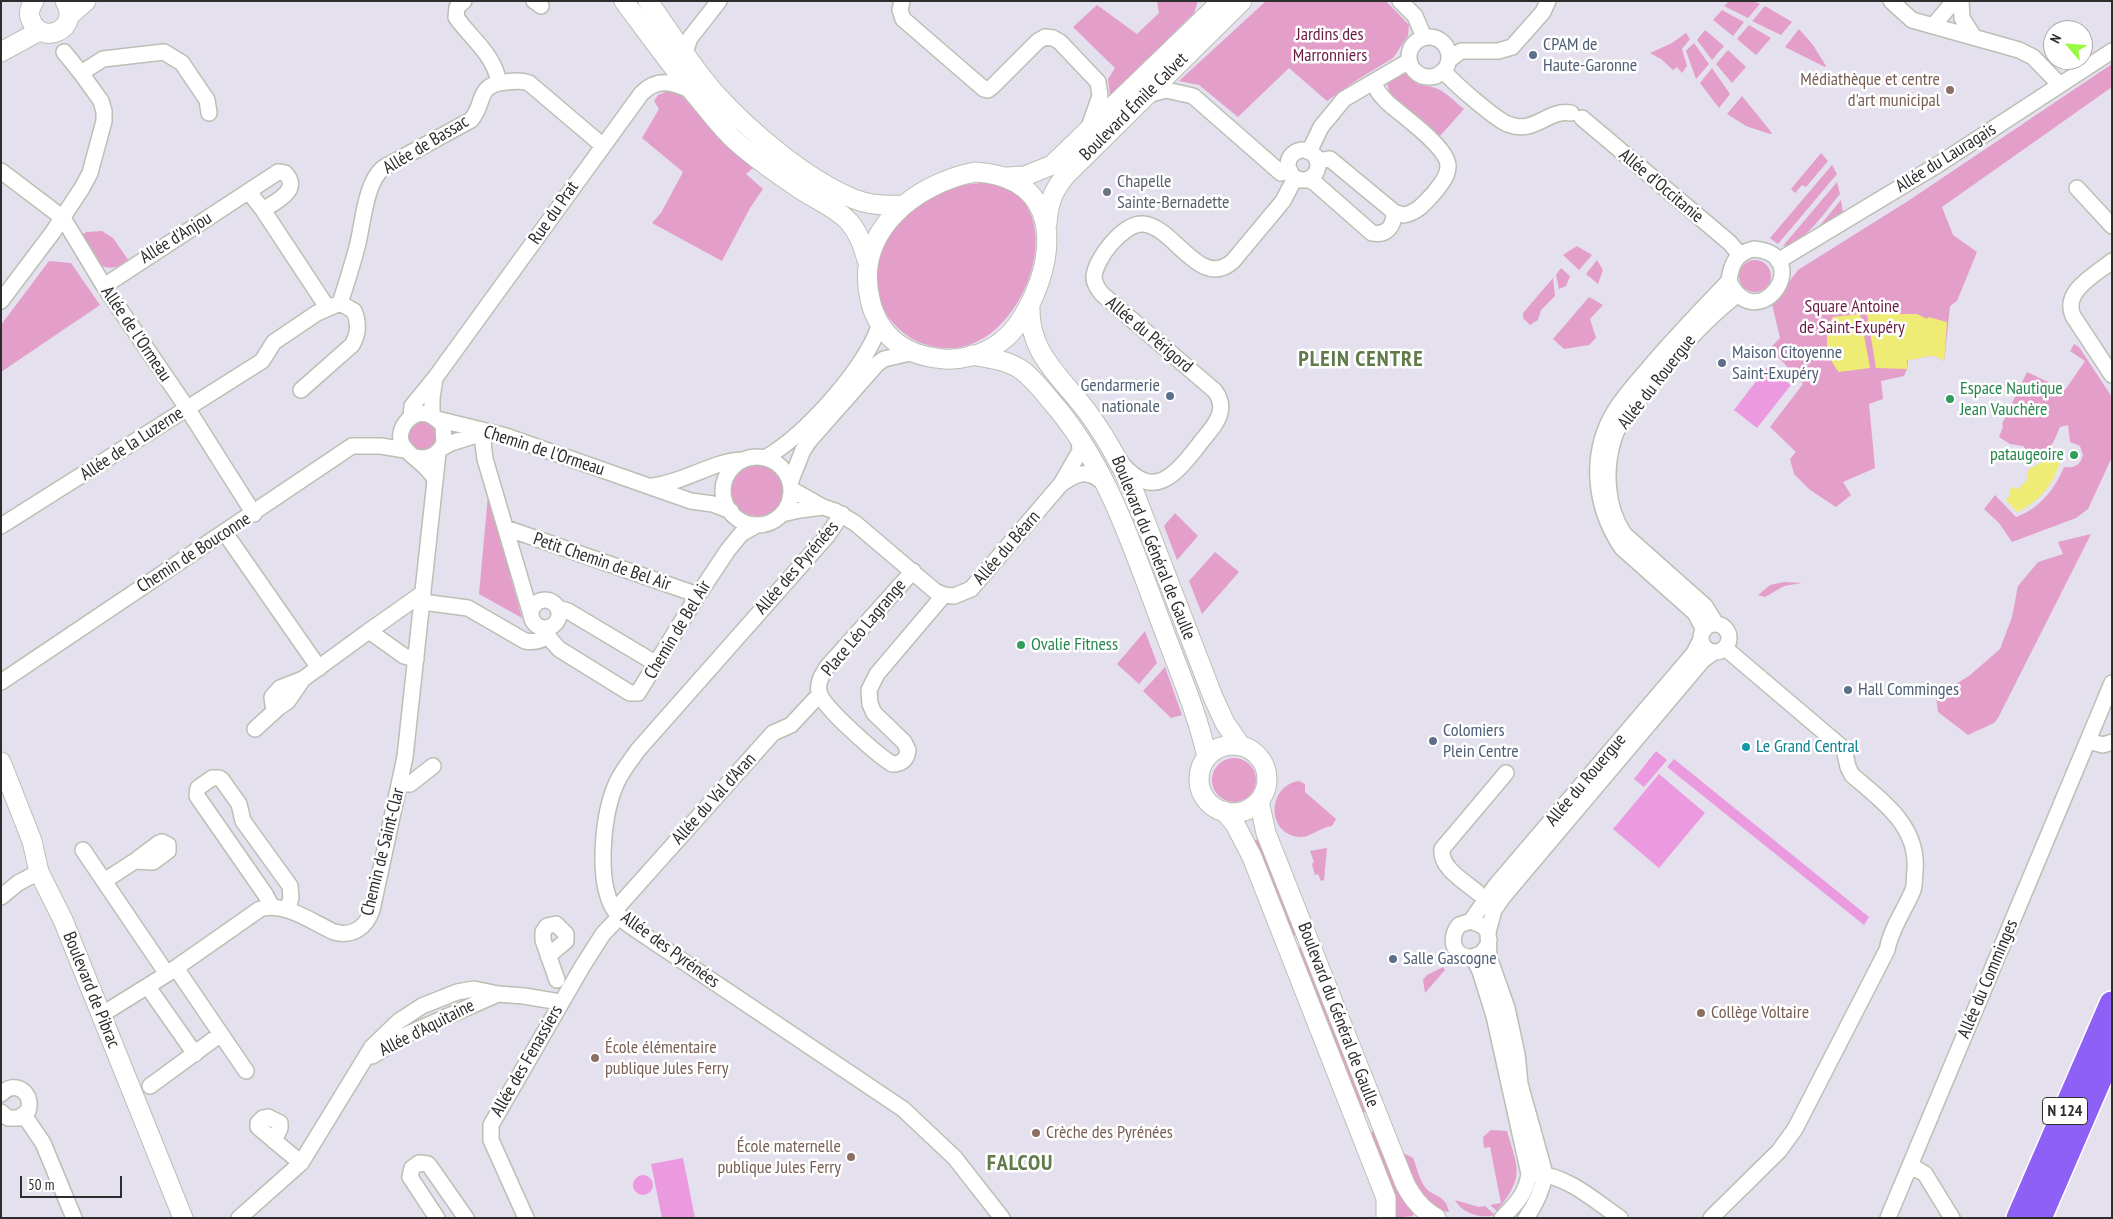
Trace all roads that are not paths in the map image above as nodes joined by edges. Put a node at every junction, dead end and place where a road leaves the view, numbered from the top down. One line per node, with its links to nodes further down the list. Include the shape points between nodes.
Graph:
1 (86, 1): 14 (street)
2 (464, 1): 27 (street, via 456,10 456,17 488,54)
3 (624, 1): 30 (street)
4 (648, 1): 23 (street)
5 (718, 1): 23 (street, via 690,38)
6 (902, 1): 33 (street, via 903,19 984,89 993,86 1038,41 1045,37 1056,40 1098,82 1100,96)
7 (1222, 1): 33 (street, Boulevard Émile Calvet)
8 (1242, 1): 31 (street, Boulevard Émile Calvet)
9 (1400, 1): 17 (street, via 1416,16)
10 (1548, 1): 25 (street, via 1543,12 1512,47 1461,51)
11 (1891, 1): 16 (street, via 1912,20)
12 (1954, 1): 16 (street)
13 (1961, 1): 18 (street, via 1962,18)
14 (68, 8): 15 (street, via 68,21 54,34 45,33)
15 (33, 11): 19 (street); 21 (street, via 34,34)
16 (1933, 26): 18 (street)
17 (1424, 37): 24 (street, via 1410,49); 25 (street, via 1443,42 1449,54)
18 (1974, 37): 29 (street, via 2033,57)
19 (1, 41)
20 (2112, 51): 29 (street, Allée du Lauragais)
21 (1, 52)
22 (64, 52): 26 (street)
23 (685, 53): 41 (street, via 713,90 744,122 794,163 854,199 888,206)
24 (1409, 61): 25 (street, via 1421,75 1433,77); 28 (street)
25 (1446, 66): 47 (street, Allée d'Occitanie, via 1469,94 1506,123 1524,126 1553,114 1577,116)
26 (81, 73): 32 (street, via 102,59 164,52 182,63 207,100); 44 (street, via 101,101 104,121 90,173)
27 (499, 82): 34 (street, via 529,83); 55 (street, Allée de Bassac, via 483,91 471,120 383,168 377,175 370,189 357,247)
28 (1373, 82): 35 (street, via 1344,99 1321,127); 43 (street, via 1387,102 1441,149 1448,160 1443,182 1419,209 1403,215)
29 (2060, 85): 49 (street, Allée du Lauragais, via 1939,164)
30 (692, 91): 34 (street, Rue du Prat, via 670,82 651,85); 48 (street, via 738,143 845,216 862,241)
31 (1146, 95): 37 (street, via 1166,90 1193,96 1281,173); 45 (street, Boulevard Émile Calvet, via 1055,187 1048,206)
32 (209, 113)
33 (1088, 130): 38 (street, Boulevard Émile Calvet, via 1052,165 1025,176)
34 (602, 145): 61 (street, Rue du Prat)
35 (1313, 156): 37 (street, via 1315,174); 37 (street, via 1299,151 1291,157 1289,161); 43 (street, via 1330,159)
36 (1, 171): 44 (street, Allée de l'Ormeau)
37 (1297, 176): 43 (street, via 1315,183 1372,233 1388,230); 73 (street, Allée du Périgord, via 1283,201 1228,266 1215,270 1205,267 1158,230 1141,224 1125,229 1101,259 1094,279 1102,294 1215,391 1221,406 1216,421 1168,479 1146,481 1129,472)
38 (1007, 177): 41 (street, via 975,172 959,175); 45 (street, via 1031,196)
39 (2077, 188): 46 (street)
40 (249, 192): 42 (street); 42 (street, Allée d'Anjou, via 278,172 290,178 292,184 287,194); 52 (street, Allée d'Anjou)
41 (903, 205): 48 (street, via 872,244)
42 (263, 210): 55 (street)
43 (1394, 212)
44 (62, 218): 52 (street, Allée de l'Ormeau); 54 (street)
45 (1047, 225): 56 (street, Boulevard Émile Calvet, via 1044,265)
46 (2112, 226)
47 (1740, 254): 49 (street, via 1754,249 1763,250); 51 (street, via 1734,261)
48 (867, 260): 57 (street, via 866,283)
49 (1778, 261): 53 (street, via 1782,271 1776,292 1761,301)
50 (2112, 261): 60 (street, via 2076,290 2070,306 2073,316)
51 (1729, 281): 53 (street); 98 (street, via 1664,350 1616,409 1605,430 1598,464 1605,518 1622,548 1695,613)
52 (104, 286): 63 (street, Allée de l'Ormeau)
53 (1738, 294): 98 (street, Allée du Rouergue, via 1693,333 1626,416 1615,437 1609,466 1610,499 1619,526 1705,606)
54 (1, 301)
55 (333, 305): 62 (street, via 354,311 358,326 355,340); 63 (street, Allée de la Luzerne, via 274,342 262,361)
56 (1030, 305): 59 (street, via 1004,340); 73 (street, Boulevard du Général de Gaulle, via 1029,319 1038,348 1086,410)
57 (880, 323): 58 (street, via 898,345); 71 (street, via 869,350 854,372 801,432)
58 (914, 352): 59 (street, via 943,359); 77 (street, via 884,359 871,370 803,450)
59 (972, 355): 67 (street, Boulevard du Général de Gaulle, via 1006,362 1022,371 1062,413)
60 (2112, 375)
61 (435, 378): 64 (street); 65 (street, Rue du Prat, via 412,406)
62 (302, 390)
63 (187, 408): 81 (street, Allée de l'Ormeau); 85 (street, Allée de la Luzerne)
64 (434, 417): 65 (street, via 420,414); 66 (street, Chemin de l'Ormeau); 69 (street, via 443,425 445,436)
65 (408, 420): 68 (street, Chemin de Bouconne); 70 (street, via 400,432 401,442)
66 (487, 432): 69 (street, via 451,443); 76 (street, Chemin de l'Ormeau); 86 (street, via 483,451)
67 (1079, 437): 75 (street, Allée du Béarn, via 1080,451); 78 (street, Boulevard du Général de Gaulle)
68 (367, 445): 70 (street, Chemin de Bouconne); 81 (street, Chemin de Bouconne, via 352,446)
69 (440, 450): 70 (street, via 426,458); 74 (street, Chemin de Saint-Clar)
70 (410, 453): 74 (street, via 426,466)
71 (765, 458): 72 (street); 77 (street, via 781,467)
72 (744, 460): 76 (street, Chemin de l'Ormeau, via 729,462 671,483); 80 (street, via 731,471 724,485 726,502)
73 (1120, 462): 112 (street, Boulevard du Général de Gaulle, via 1213,697)
74 (434, 478): 93 (street, Chemin de Saint-Clar)
75 (1062, 484): 78 (street, Allée du Béarn, via 1080,474 1091,474); 92 (street, Allée du Béarn, via 971,589 960,595)
76 (650, 486): 80 (street, Chemin de l'Ormeau, via 691,501 713,504)
77 (791, 486): 79 (street); 82 (street, via 789,503)
78 (1110, 491): 113 (street, Boulevard du Général de Gaulle, via 1200,726)
79 (823, 507): 82 (street); 83 (street)
80 (732, 513): 84 (street, via 747,523); 88 (street, Chemin de Bel Air, via 734,532)
81 (254, 514): 87 (street, Chemin de Bouconne)
82 (782, 514): 84 (street, via 768,523)
83 (842, 514): 89 (street); 129 (street, Allée des Pyrénées, via 828,536 638,750 617,782 610,802 603,848 608,896)
84 (757, 524): 88 (street, Chemin de Bel Air, via 742,534)
85 (1, 526)
86 (506, 528): 90 (street); 91 (street, Petit Chemin de Bel Air)
87 (225, 532): 103 (street, Chemin de Bouconne); 104 (street)
88 (728, 550): 91 (street, Chemin de Bel Air)
89 (913, 571): 92 (street); 108 (street, Place Léo Lagrange, via 827,667 819,681)
90 (521, 582): 94 (street); 96 (street)
91 (698, 595): 102 (street, Chemin de Bel Air)
92 (944, 595): 108 (street, Place Léo Lagrange, via 877,674 870,690 874,713 907,746 908,755 901,763 888,761 832,713)
93 (423, 597): 97 (street); 99 (street, via 468,608 525,641 545,638); 101 (street, Chemin de Saint-Clar)
94 (544, 600): 95 (street); 96 (street, via 534,605)
95 (558, 608): 99 (street, via 556,624); 102 (street)
96 (531, 615): 99 (street, Chemin de Bel Air, via 536,625)
97 (369, 631): 101 (street, via 404,656); 104 (street)
98 (1707, 631): 100 (street, via 1705,648); 100 (street, via 1724,627 1729,635); 130 (street, Allée du Rouergue, via 1694,653 1496,885)
99 (546, 632): 102 (street, Chemin de Bel Air, via 560,649 635,694 642,690)
100 (1720, 650): 131 (street, Allée du Rouergue, via 1703,660 1508,890 1494,910); 167 (street, via 1844,749 1852,775 1896,814 1909,832 1916,860 1913,888 1887,950 1788,1140)
101 (416, 659): 117 (street, Chemin de Saint-Clar)
102 (655, 663)
103 (22, 666): 105 (street, Chemin de Bouconne); 106 (street, Chemin de Bouconne)
104 (318, 668): 109 (street, via 274,694 272,703 278,708)
105 (1, 672)
106 (1, 682)
107 (2112, 683): 110 (street, Allée du Comminges)
108 (819, 695): 129 (street, Allée du Val d'Aran, via 791,725 773,733)
109 (255, 728)
110 (2088, 740): 111 (street, via 2102,746); 152 (street, Allée du Comminges)
111 (2112, 742)
112 (1241, 746): 113 (street, via 1228,745); 118 (street, via 1250,749 1264,765 1267,784)
113 (1207, 757): 119 (street, via 1199,778 1201,790 1206,800)
114 (1, 762): 124 (street, Boulevard de Pibrac, via 32,841)
115 (433, 766): 117 (street, via 410,784)
116 (1506, 772): 126 (street, via 1442,849 1442,859 1447,866)
117 (400, 784): 128 (street, Chemin de Saint-Clar, via 372,910 365,924 355,931 338,933)
118 (1259, 801): 119 (street, via 1242,811); 163 (street, Boulevard du Général de Gaulle, via 1270,843 1405,1184 1413,1199)
119 (1224, 811): 162 (street, Boulevard du Général de Gaulle, via 1243,837 1312,1006 1386,1198)
120 (241, 814): 121 (street); 121 (street, via 239,804 222,780 210,779 198,788 197,796); 128 (street, via 290,886 291,898)
121 (220, 828): 128 (street)
122 (83, 850): 125 (street)
123 (135, 861): 125 (street)
124 (39, 872): 127 (street); 141 (street, Boulevard de Pibrac, via 63,920)
125 (104, 882): 134 (street)
126 (1478, 893)
127 (1, 897)
128 (279, 909): 134 (street, via 257,910)
129 (617, 913): 135 (street, Allée des Fenassiers); 155 (street, Allée des Pyrénées, via 635,929 903,1109 955,1158)
130 (1471, 921): 131 (street, via 1484,926); 133 (street, via 1459,925 1453,942 1459,953)
131 (1488, 936): 133 (street, via 1488,945 1482,954); 154 (street, via 1489,957 1507,1008 1520,1084)
132 (548, 956): 136 (street)
133 (1473, 957): 153 (street, via 1494,1016)
134 (171, 971): 137 (street); 142 (street)
135 (579, 972): 136 (street); 139 (street, Allée des Fenassiers)
136 (557, 980): 138 (street, via 549,986)
137 (148, 987): 141 (street); 144 (street)
138 (543, 1000): 139 (street, Allée d'Aquitaine); 151 (street, Allée d'Aquitaine, via 498,994 397,1040 359,1066)
139 (560, 1004): 161 (street, Allée des Fenassiers, via 491,1125 492,1140)
140 (2112, 1004): 170 (highway, N 124)
141 (102, 1015): 157 (street, Boulevard de Pibrac)
142 (221, 1034): 144 (street); 145 (street)
143 (2112, 1049): 171 (highway, N 124)
144 (195, 1054): 146 (street)
145 (246, 1070)
146 (150, 1086)
147 (1, 1094): 149 (street, via 14,1087 24,1091 30,1106)
148 (1, 1112): 149 (street, via 14,1119)
149 (24, 1115): 156 (street, via 43,1143)
150 (274, 1141): 151 (street)
151 (300, 1163): 158 (street, Allée d'Aquitaine)
152 (1910, 1165): 168 (street, Allée du Comminges); 169 (street, via 1926,1174)
153 (1529, 1174): 154 (street); 164 (street, via 1523,1194)
154 (1545, 1174): 165 (street, via 1543,1189); 166 (street, via 1565,1182)
155 (998, 1216)
156 (74, 1218)
157 (183, 1218)
158 (239, 1218)
159 (437, 1218): 160 (street, via 410,1177 412,1168 419,1163 428,1164)
160 (466, 1218)
161 (526, 1218)
162 (1386, 1218)
163 (1436, 1218)
164 (1502, 1218)
165 (1526, 1218)
166 (1620, 1218)
167 (1711, 1218)
168 (1888, 1218)
169 (1952, 1218)
170 (2019, 1218)
171 (2039, 1218)

